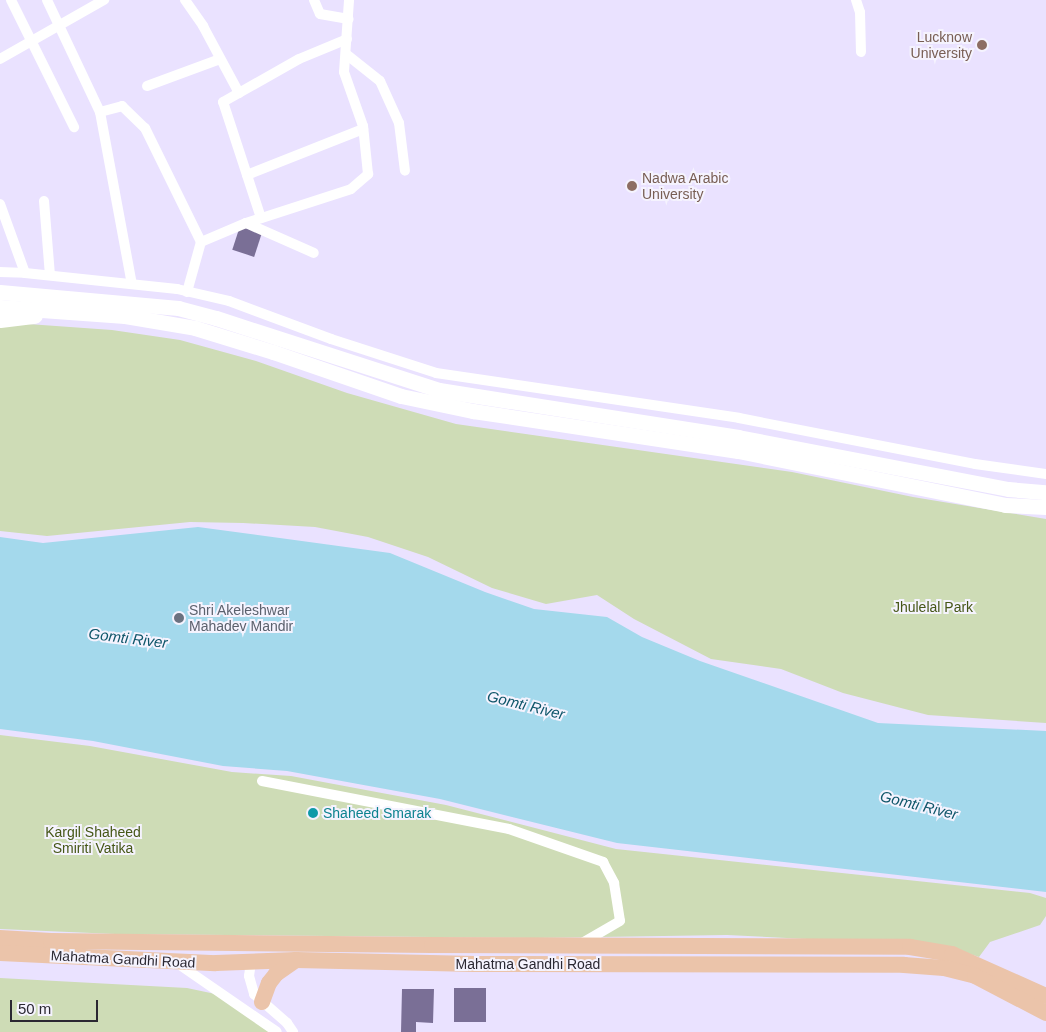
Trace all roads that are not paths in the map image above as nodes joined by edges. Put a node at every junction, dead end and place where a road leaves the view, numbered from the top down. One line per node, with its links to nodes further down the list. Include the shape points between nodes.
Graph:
1 (11, 0): 11 (street)
2 (46, 0): 9 (street)
3 (104, 0): 9 (street)
4 (314, 0): 8 (street, via 320,14)
5 (349, 0): 8 (street)
6 (856, 0): 12 (street, via 860,12)
7 (187, 1): 14 (street)
8 (349, 19): 10 (street)
9 (60, 26): 11 (street); 18 (street)
10 (347, 39): 13 (street); 17 (street, via 300,59)
11 (31, 42): 15 (street); 19 (street)
12 (861, 52)
13 (346, 54): 20 (street, via 344,72); 21 (street, via 380,81 399,123)
14 (220, 58): 16 (street); 17 (street)
15 (0, 59)
16 (147, 86)
17 (239, 93): 22 (street, via 223,102)
18 (100, 112): 27 (street, via 122,106 145,128); 32 (street)
19 (74, 127)
20 (363, 129): 22 (street); 25 (street, via 368,174 360,182 351,189)
21 (404, 171)
22 (247, 175): 25 (street)
23 (44, 201): 31 (street)
24 (0, 204): 30 (street)
25 (261, 218): 26 (street)
26 (246, 223): 27 (street); 28 (street)
27 (201, 242): 34 (street)
28 (314, 253)
29 (0, 272): 30 (street)
30 (24, 273): 31 (street)
31 (50, 276): 32 (street)
32 (132, 284): 34 (street)
33 (0, 292): 39 (street, via 178,308 439,390 748,439 1008,489)
34 (187, 292): 38 (street, via 229,301 331,340 436,373 738,418 975,464)
35 (0, 307): 36 (street)
36 (68, 312): 37 (street); 40 (street, via 125,316 195,328 401,396 473,412 738,451 938,493 1005,505)
37 (0, 320)
38 (1046, 474)
39 (1046, 492)
40 (1046, 507)
41 (262, 781): 43 (street, via 509,829 603,862 614,883 620,921)
42 (0, 938): 43 (main road, Mahatma Gandhi Road)
43 (579, 945): 48 (main road, Mahatma Gandhi Road, via 910,947 952,954)
44 (0, 953): 46 (main road, Mahatma Gandhi Road)
45 (296, 960): 47 (main road, Mahatma Gandhi Road); 49 (main road, via 276,974); 50 (main road, Mahatma Gandhi Road, via 944,968 975,976)
46 (176, 962): 47 (main road, Mahatma Gandhi Road); 51 (street)
47 (251, 962): 49 (street, via 250,986)
48 (1046, 996)
49 (262, 1002): 52 (street)
50 (1046, 1013)
51 (277, 1032)
52 (292, 1032)

